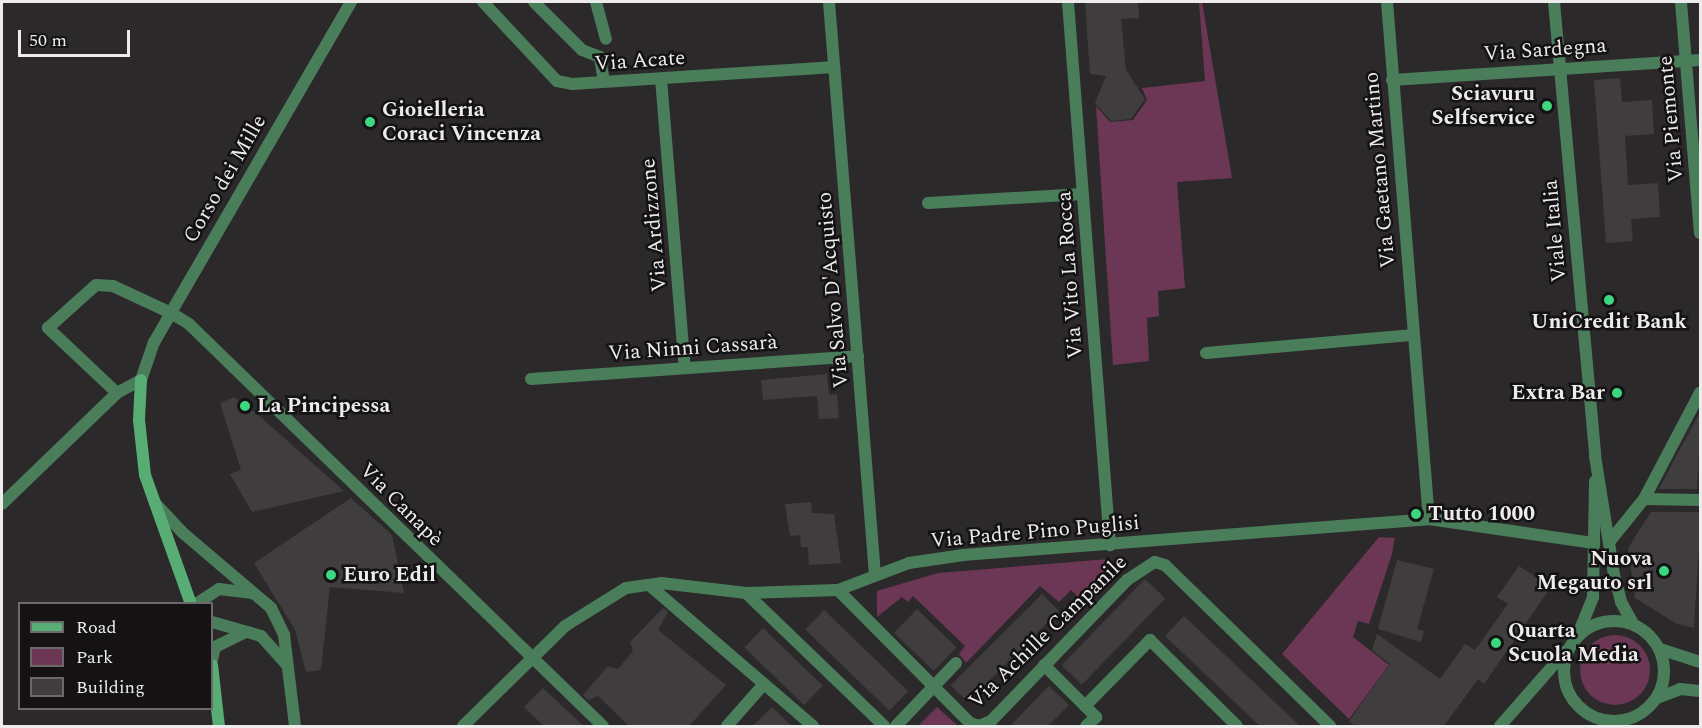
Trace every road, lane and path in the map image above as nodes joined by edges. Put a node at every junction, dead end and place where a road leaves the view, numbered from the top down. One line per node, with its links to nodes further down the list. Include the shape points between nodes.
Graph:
1 (351, 2): 22 (street, Corso dei Mille)
2 (483, 2): 17 (street, Via Acate, via 557,81)
3 (534, 2): 17 (street, via 582,50 600,57)
4 (596, 2): 10 (street)
5 (829, 2): 13 (street, Via Salvo D'Acquisto)
6 (1068, 2): 18 (street, Via Vito La Rocca)
7 (1387, 2): 16 (street, Via Gaetano Martino)
8 (1554, 2): 14 (street, Viale Italia)
9 (1681, 2): 12 (street, Via Piemonte)
10 (606, 39)
11 (1701, 60): 12 (street, Via Sardegna)
12 (1686, 61): 14 (street, Via Sardegna); 19 (street, Via Piemonte)
13 (834, 67): 15 (street, Via Acate); 25 (street, Via Salvo D'Acquisto)
14 (1560, 69): 16 (street, Via Sardegna); 31 (street, Viale Italia)
15 (661, 79): 17 (street, Via Acate); 26 (street, Via Ardizzone)
16 (1392, 80): 23 (street, Via Gaetano Martino)
17 (604, 82)
18 (1083, 194): 20 (street); 39 (street, Via Vito La Rocca)
19 (1699, 199): 21 (street, Via Piemonte)
20 (928, 203)
21 (1701, 233)
22 (171, 313): 28 (street, Corso dei Mille, via 154,342); 29 (street, Via Canapè, via 113,286 96,285 48,328); 53 (street, Via Canapè, via 214,344)
23 (1413, 335): 24 (street); 36 (street, Via Gaetano Martino)
24 (1206, 353)
25 (858, 356): 26 (street, Via Ninni Cassarà); 40 (street, Via Salvo D'Acquisto)
26 (685, 368): 27 (street, Via Ninni Cassarà)
27 (531, 379)
28 (141, 380): 29 (street); 34 (main road, via 141,454)
29 (117, 393): 35 (street)
30 (1701, 393): 32 (street)
31 (1595, 456): 37 (street, Viale Italia); 38 (street, Viale Italia)
32 (1644, 499): 33 (street); 37 (street)
33 (1701, 500)
34 (155, 503): 44 (street, via 183,533); 45 (main road)
35 (2, 504)
36 (1429, 519): 38 (street, Via Padre Pino Puglisi); 39 (street, Via Padre Pino Puglisi)
37 (1610, 541): 48 (street, Viale Italia, via 1621,602)
38 (1594, 543): 50 (street, Viale Italia, via 1593,597)
39 (1110, 545): 40 (street, Via Padre Pino Puglisi, via 963,555 909,563)
40 (875, 575): 42 (street, Via Padre Pino Puglisi)
41 (649, 585): 43 (street, Via Padre Pino Puglisi); 53 (street, Via Padre Pino Puglisi, via 626,588 598,601); 59 (street)
42 (838, 590): 43 (street, Via Padre Pino Puglisi); 60 (street)
43 (746, 593): 71 (street)
44 (255, 594): 46 (street, via 219,589); 56 (street, via 271,608 284,635)
45 (191, 602)
46 (198, 602)
47 (213, 622): 49 (street)
48 (1634, 625): 50 (street, via 1604,622); 51 (street)
49 (244, 633): 52 (street, via 215,647); 56 (street, via 261,636)
50 (1574, 641): 64 (street, via 1564,676 1568,692 1589,715); 77 (street)
51 (1660, 649): 54 (street); 62 (street, via 1664,665)
52 (213, 656)
53 (530, 659): 67 (street, Via Padre Pino Puglisi); 68 (street, Via Canapè)
54 (1701, 662)
55 (956, 663): 60 (street)
56 (286, 664): 66 (street)
57 (1044, 665): 63 (street); 73 (street, Via Achille Campanile, via 991,721); 76 (street, Via Achille Campanile, via 1127,579 1155,562 1165,565)
58 (213, 674): 65 (main road)
59 (764, 684): 69 (street); 70 (street)
60 (934, 687): 72 (street); 73 (street, via 970,723)
61 (1701, 691): 62 (street, via 1680,689)
62 (1657, 698): 64 (street, via 1641,713)
63 (1085, 706): 74 (street, via 1096,717); 75 (street, via 1150,640)
64 (1621, 721): 78 (street)
65 (219, 726)
66 (295, 726)
67 (463, 726)
68 (603, 726)
69 (727, 726)
70 (812, 726)
71 (884, 726)
72 (897, 726)
73 (979, 726)
74 (1086, 726)
75 (1237, 726)
76 (1330, 726)
77 (1500, 726)
78 (1596, 726)

